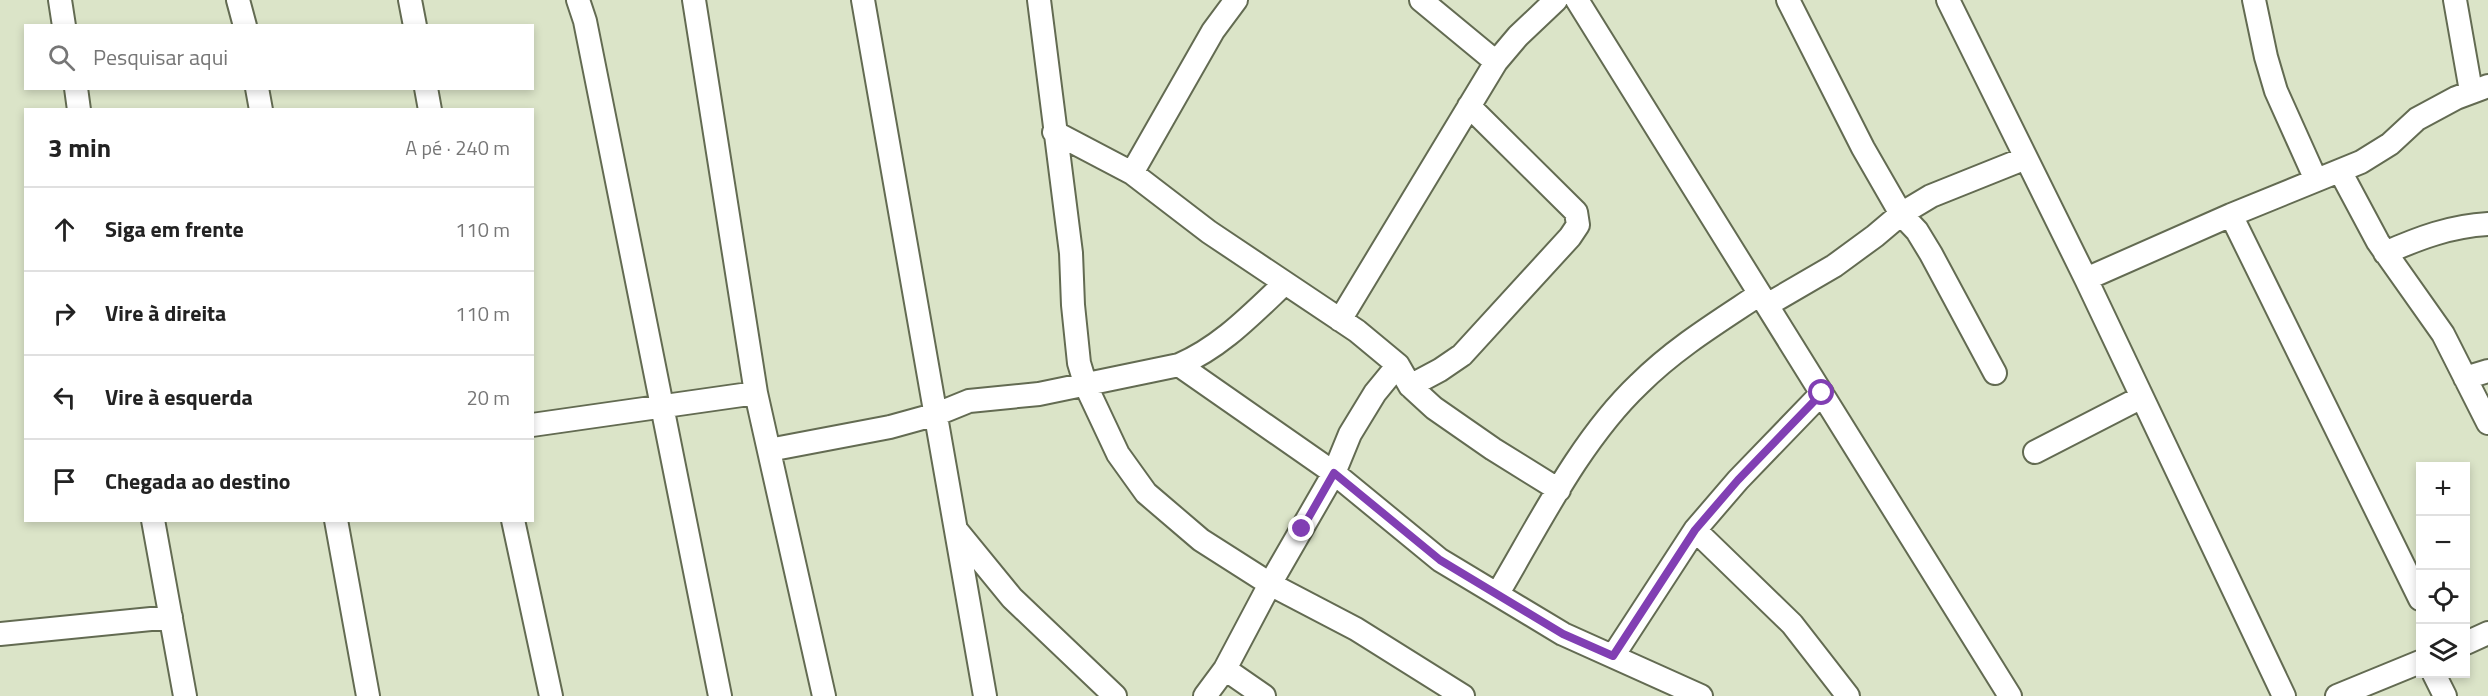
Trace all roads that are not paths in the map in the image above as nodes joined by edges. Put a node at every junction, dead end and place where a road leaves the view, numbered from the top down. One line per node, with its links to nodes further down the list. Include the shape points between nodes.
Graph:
1 (60, 0): 16 (street)
2 (238, 0): 17 (street)
3 (410, 0): 18 (street)
4 (578, 0): 51 (street)
5 (694, 0): 48 (street)
6 (863, 0): 52 (street)
7 (1039, 0): 28 (street)
8 (1236, 0): 31 (street, via 1213,31)
9 (1421, 0): 19 (street)
10 (1556, 0): 19 (street)
11 (1577, 0): 39 (street)
12 (1788, 0): 33 (street)
13 (1947, 0): 29 (street)
14 (2254, 0): 32 (street, via 2276,90)
15 (2455, 0): 20 (street)
16 (64, 24)
17 (244, 24)
18 (415, 24)
19 (1496, 62): 24 (street)
20 (2480, 89): 30 (street, via 2417,119 2390,144)
21 (76, 90): 25 (street)
22 (257, 90): 26 (street)
23 (426, 90): 27 (street)
24 (1469, 106): 40 (street); 47 (street, via 1576,212 1578,225 1462,355)
25 (79, 108)
26 (261, 108)
27 (430, 108)
28 (1054, 132): 31 (street); 46 (street, via 1071,253 1079,363)
29 (2026, 158): 33 (street, via 1931,196); 37 (street)
30 (2340, 171): 32 (street); 36 (street)
31 (1132, 173): 38 (street)
32 (2316, 180): 34 (street)
33 (1901, 214): 39 (street, via 1834,266); 44 (street, via 1931,254)
34 (2231, 215): 37 (street); 65 (street)
35 (2488, 224): 36 (street, via 2421,237)
36 (2385, 253): 45 (street, via 2432,316)
37 (2086, 279): 50 (street)
38 (1285, 284): 40 (street); 41 (street, via 1222,341)
39 (1764, 299): 49 (street); 58 (street, via 1668,356 1611,414)
40 (1340, 320): 42 (street)
41 (1179, 365): 46 (street); 57 (street)
42 (1398, 365): 47 (street); 57 (street, via 1350,434)
43 (2488, 371): 45 (street)
44 (1995, 373)
45 (2465, 378): 53 (street)
46 (1086, 386): 52 (street, via 969,401); 64 (street, via 1118,454 1146,493 1201,540)
47 (1410, 386): 58 (street, via 1434,408)
48 (756, 393): 51 (street); 55 (street)
49 (1822, 393): 62 (street); 87 (street)
50 (2142, 398): 56 (street); 88 (street)
51 (663, 407): 54 (street); 78 (street)
52 (937, 414): 55 (street); 63 (street)
53 (2488, 423)
54 (534, 425)
55 (769, 450): 79 (street)
56 (2035, 452)
57 (1334, 473): 64 (street); 66 (street, via 1440,560)
58 (1559, 490): 66 (street)
59 (153, 522): 67 (street)
60 (336, 522): 76 (street)
61 (513, 522): 77 (street)
62 (1695, 530): 71 (street); 86 (street, via 1792,624)
63 (957, 531): 80 (street); 81 (street, via 1012,598)
64 (1270, 584): 73 (street); 84 (street, via 1339,618)
65 (2416, 589)
66 (1498, 593): 71 (street, via 1563,634)
67 (171, 616): 69 (street); 75 (street)
68 (2488, 633): 70 (street)
69 (0, 634)
70 (2470, 641)
71 (1613, 656): 85 (street)
72 (2416, 664): 89 (street)
73 (1225, 669): 82 (street); 83 (street)
74 (2436, 678): 90 (street)
75 (185, 696)
76 (368, 696)
77 (551, 696)
78 (720, 696)
79 (824, 696)
80 (985, 696)
81 (1115, 696)
82 (1205, 696)
83 (1264, 696)
84 (1463, 696)
85 (1701, 696)
86 (1848, 696)
87 (2010, 696)
88 (2284, 696)
89 (2337, 696)
90 (2445, 696)

